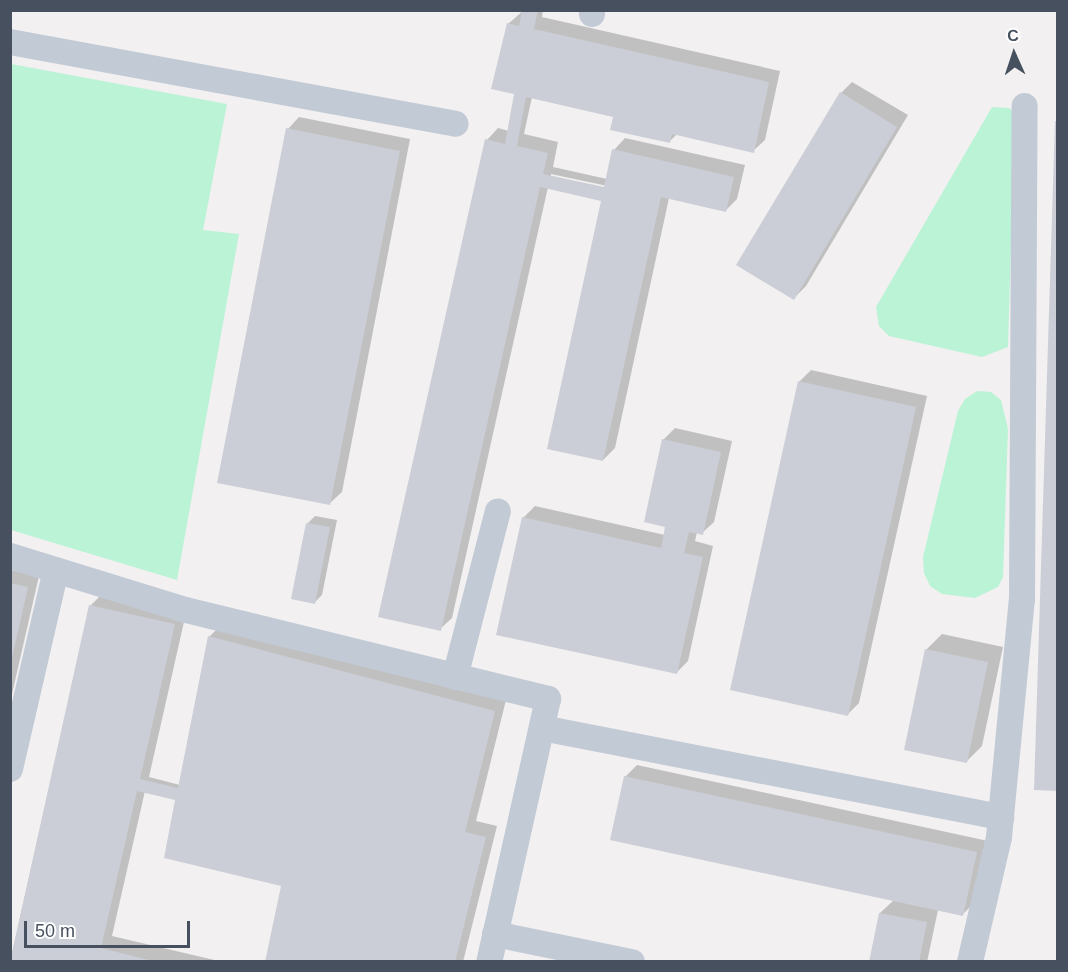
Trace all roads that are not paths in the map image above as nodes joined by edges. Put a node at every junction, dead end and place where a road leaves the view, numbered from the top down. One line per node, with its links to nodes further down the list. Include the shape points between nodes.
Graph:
1 (10, 42): 3 (lane)
2 (1025, 106): 10 (lane, via 1022,599)
3 (456, 124)
4 (498, 511): 7 (lane)
5 (10, 556): 6 (lane)
6 (56, 570): 7 (lane, via 186,610); 9 (lane)
7 (455, 676): 8 (lane, via 548,699)
8 (542, 728): 10 (lane); 11 (lane)
9 (10, 769)
10 (1001, 817): 14 (lane)
11 (495, 934): 12 (lane); 13 (lane)
12 (489, 962)
13 (632, 962)
14 (970, 962)

